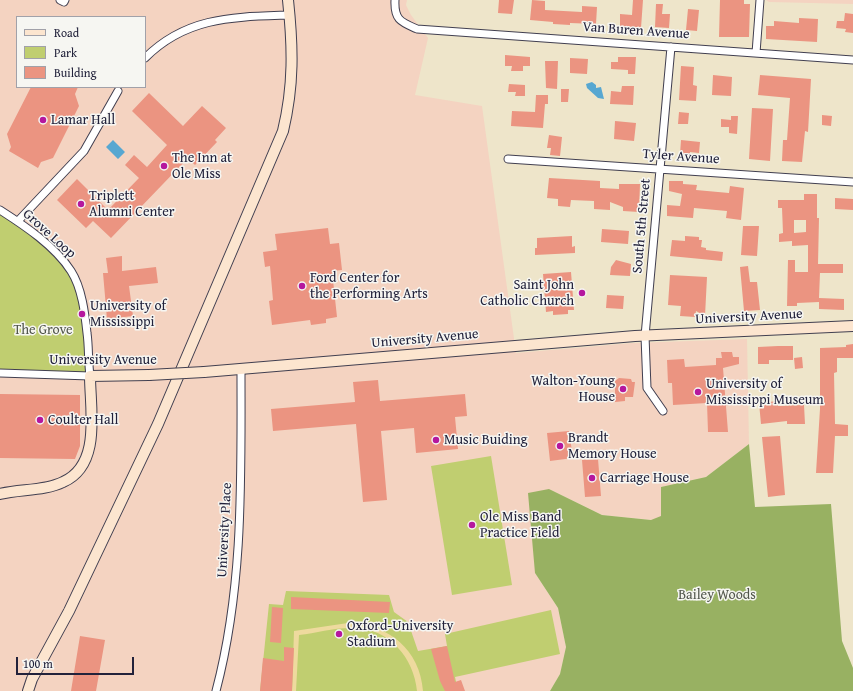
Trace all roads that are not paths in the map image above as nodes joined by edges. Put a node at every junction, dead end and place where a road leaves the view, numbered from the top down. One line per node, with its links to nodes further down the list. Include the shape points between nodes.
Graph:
1 (60, 0): 2 (street)
2 (65, 0)
3 (288, 0): 6 (street)
4 (395, 0): 7 (street, Van Buren Avenue, via 394,11 401,23 417,29)
5 (760, 0): 8 (street)
6 (290, 15): 9 (street, via 238,16 214,20 187,29 166,40); 24 (street, via 292,84 283,132 158,424)
7 (671, 47): 8 (street, Van Buren Avenue); 13 (street, South 5th Street)
8 (756, 53): 10 (street, Van Buren Avenue)
9 (146, 57)
10 (853, 60)
11 (118, 89): 16 (street, via 84,151)
12 (508, 159): 13 (street, Tyler Avenue)
13 (660, 169): 14 (street, Tyler Avenue); 18 (street, South 5th Street)
14 (853, 182)
15 (0, 210): 16 (street, Grove Loop)
16 (18, 221): 21 (street, Grove Loop, via 53,250 71,271 78,286 87,332)
17 (853, 326): 18 (street, University Avenue)
18 (645, 336): 19 (street, University Avenue); 22 (street, South 5th Street, via 647,388)
19 (241, 368): 21 (street, University Avenue, bridge, via 149,376); 25 (street, University Place, via 241,511 238,567 226,651)
20 (0, 373): 21 (street, University Avenue)
21 (90, 376): 23 (street, via 91,438 87,459 81,468 64,482)
22 (663, 411)
23 (0, 494)
24 (28, 691)
25 (216, 691)

